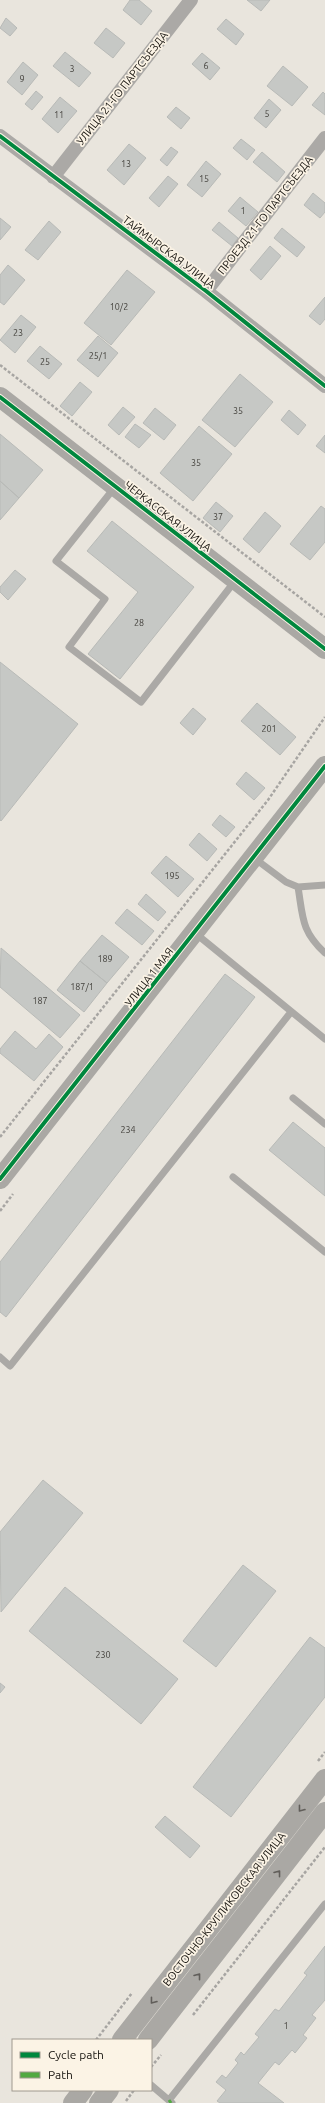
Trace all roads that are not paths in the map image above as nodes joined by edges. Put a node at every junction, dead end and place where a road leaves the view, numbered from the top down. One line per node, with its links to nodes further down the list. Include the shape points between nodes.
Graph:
1 (191, 0): 4 (street, УЛИЦА 21-ГО ПАРТСЪЕЗДА)
2 (0, 136): 4 (street, ТАЙМЫРСКАЯ УЛИЦА)
3 (325, 138): 5 (street, ПРОЕЗД 21-ГО ПАРТСЪЕЗДА)
4 (53, 177): 5 (street, ТАЙМЫРСКАЯ УЛИЦА)
5 (206, 291): 6 (street, ТАЙМЫРСКАЯ УЛИЦА)
6 (325, 386)
7 (0, 397): 8 (street, ЧЕРКАССКАЯ УЛИЦА)
8 (115, 487): 9 (street, ЧЕРКАССКАЯ УЛИЦА); 9 (lane, via 56,561 105,599 69,647 142,702)
9 (235, 581): 10 (street, ЧЕРКАССКАЯ УЛИЦА)
10 (325, 649)
11 (325, 766): 12 (street, УЛИЦА 1 МАЯ)
12 (254, 858): 14 (lane, via 286,882); 15 (street, УЛИЦА 1 МАЯ)
13 (325, 885): 14 (lane)
14 (298, 887): 16 (lane, via 304,927 314,943)
15 (195, 933): 17 (lane); 22 (street, УЛИЦА 1 МАЯ)
16 (325, 953)
17 (291, 1012): 18 (lane); 24 (lane, via 10,1366)
18 (325, 1039)
19 (292, 1098): 20 (lane)
20 (325, 1124)
21 (233, 1176): 23 (lane)
22 (0, 1179)
23 (325, 1252)
24 (0, 1357)
25 (325, 1779): 28 (street, ВОСТОЧНО-КРУГЛИКОВСКАЯ УЛИЦА, one-way to 28)
26 (325, 1812): 29 (street, ВОСТОЧНО-КРУГЛИКОВСКАЯ УЛИЦА, one-way to 26)
27 (325, 1904): 33 (lane)
28 (123, 2039)
29 (149, 2039)
30 (152, 2086): 33 (lane)
31 (82, 2091): 34 (street)
32 (108, 2091): 35 (street)
33 (170, 2102)
34 (73, 2103)
35 (98, 2103)

